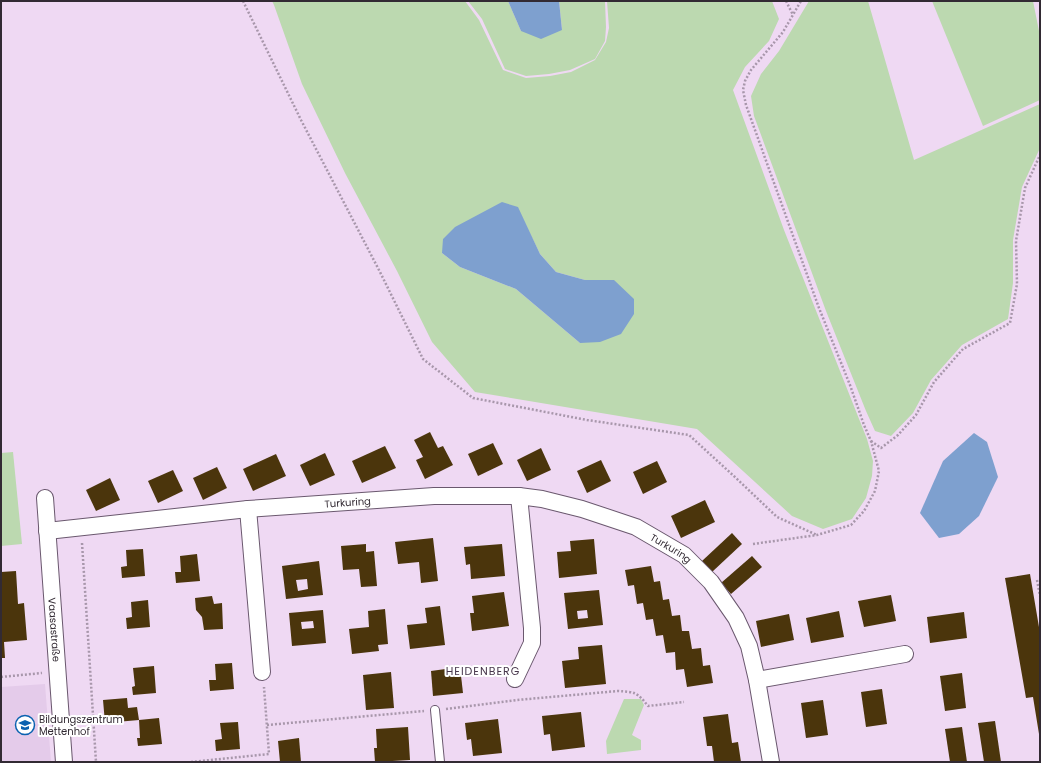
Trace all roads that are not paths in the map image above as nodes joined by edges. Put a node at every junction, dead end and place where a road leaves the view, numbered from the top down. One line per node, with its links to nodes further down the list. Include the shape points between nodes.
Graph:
1 (519, 496): 3 (street, Turkuring, via 434,496); 7 (street, via 532,642); 8 (street, Turkuring, via 582,509 636,526 684,554 711,582 736,618 749,646)
2 (45, 498): 4 (street, Vaasastraße)
3 (248, 509): 4 (street, Turkuring); 6 (street)
4 (47, 531): 10 (street, Vaasastraße)
5 (905, 654): 8 (street)
6 (262, 672)
7 (515, 679)
8 (757, 680): 12 (street, Turkuring)
9 (435, 710): 11 (lane)
10 (64, 762)
11 (440, 762)
12 (770, 762)

